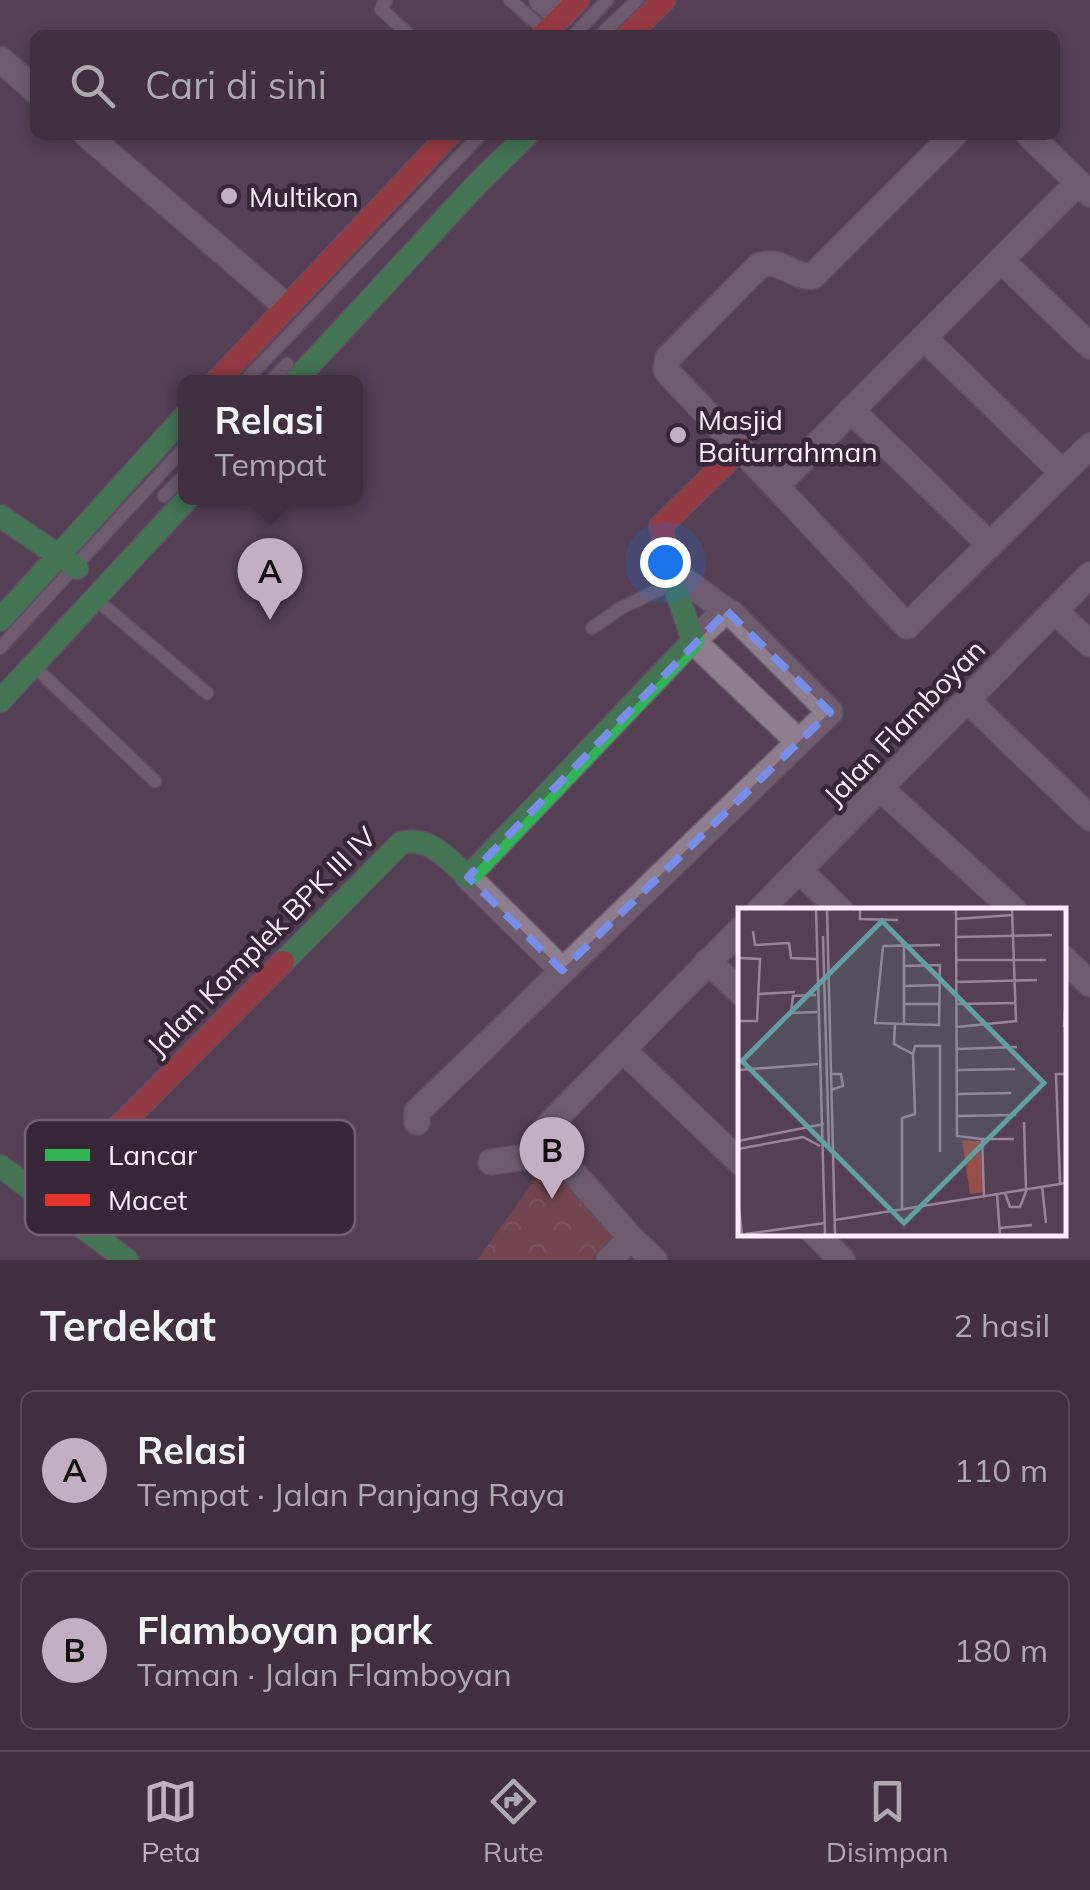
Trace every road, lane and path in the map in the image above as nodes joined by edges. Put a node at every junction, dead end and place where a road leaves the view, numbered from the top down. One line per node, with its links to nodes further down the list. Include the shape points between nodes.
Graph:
1 (386, 0): 7 (lane, via 381,9)
2 (510, 0): 6 (lane)
3 (607, 0): 6 (lane)
4 (637, 0): 8 (lane)
5 (664, 0): 9 (main road)
6 (557, 20)
7 (404, 30)
8 (606, 30)
9 (633, 30)
10 (0, 60): 11 (street)
11 (30, 86)
12 (93, 140): 20 (street)
13 (443, 140): 20 (main road)
14 (475, 140): 25 (lane)
15 (521, 140): 27 (main road)
16 (949, 140): 31 (street, via 812,276 776,262 759,266 668,358 670,375)
17 (1035, 140): 18 (street)
18 (1084, 188): 19 (street)
19 (1001, 260): 21 (street); 22 (street)
20 (286, 306): 24 (main road)
21 (924, 338): 28 (street); 33 (street)
22 (1090, 346)
23 (297, 354): 26 (lane)
24 (222, 375)
25 (251, 375)
26 (277, 375)
27 (301, 375)
28 (851, 410): 35 (street); 40 (street)
29 (178, 424): 36 (main road)
30 (1090, 446): 33 (street)
31 (740, 449): 35 (street); 43 (main road, via 661,526)
32 (178, 454): 41 (lane)
33 (1062, 472): 40 (street)
34 (178, 481): 39 (lane)
35 (776, 486): 40 (street, via 907,626)
36 (114, 493): 38 (main road, via 88,510 48,517); 41 (main road, via 92,517)
37 (181, 505): 42 (main road)
38 (0, 512): 41 (main road)
39 (149, 512)
40 (990, 545)
41 (75, 557): 42 (main road, via 108,564); 45 (main road); 48 (main road); 52 (lane)
42 (130, 560): 45 (main road)
43 (671, 576): 46 (street); 49 (lane); 50 (main road)
44 (1090, 576): 47 (street, Jalan Flamboyan)
45 (99, 592): 53 (main road); 54 (lane)
46 (727, 611): 50 (street); 57 (street, via 830,712)
47 (1055, 611): 51 (street); 56 (street, Jalan Flamboyan)
48 (0, 620)
49 (592, 628)
50 (693, 641): 57 (street); 62 (main road)
51 (1090, 644)
52 (0, 648)
53 (33, 665): 55 (main road); 58 (lane)
54 (207, 693)
55 (0, 701)
56 (968, 701): 59 (street, Jalan Flamboyan); 60 (street)
57 (798, 740): 69 (street)
58 (155, 781)
59 (882, 789): 61 (street, Jalan Flamboyan); 65 (street)
60 (1090, 818)
61 (800, 871): 63 (street, Jalan Flamboyan); 64 (street)
62 (468, 877): 69 (street); 73 (main road, Jalan Komplek BPK III IV, via 420,840 401,842)
63 (762, 908)
64 (838, 908)
65 (1012, 908)
66 (738, 932): 67 (street)
67 (708, 961): 71 (street); 72 (street)
68 (1065, 961): 70 (street)
69 (562, 970): 74 (street, via 418,1112)
70 (1090, 984)
71 (738, 990)
72 (623, 1050): 75 (street, via 546,1128 546,1142); 76 (street)
73 (125, 1120)
74 (417, 1122)
75 (556, 1153): 77 (street); 82 (street)
76 (738, 1160)
77 (491, 1162)
78 (0, 1166): 79 (main road)
79 (25, 1184)
80 (93, 1235): 83 (main road)
81 (817, 1235): 86 (street)
82 (631, 1238): 84 (street); 85 (street)
83 (127, 1260)
84 (610, 1260)
85 (654, 1260)
86 (842, 1260)

